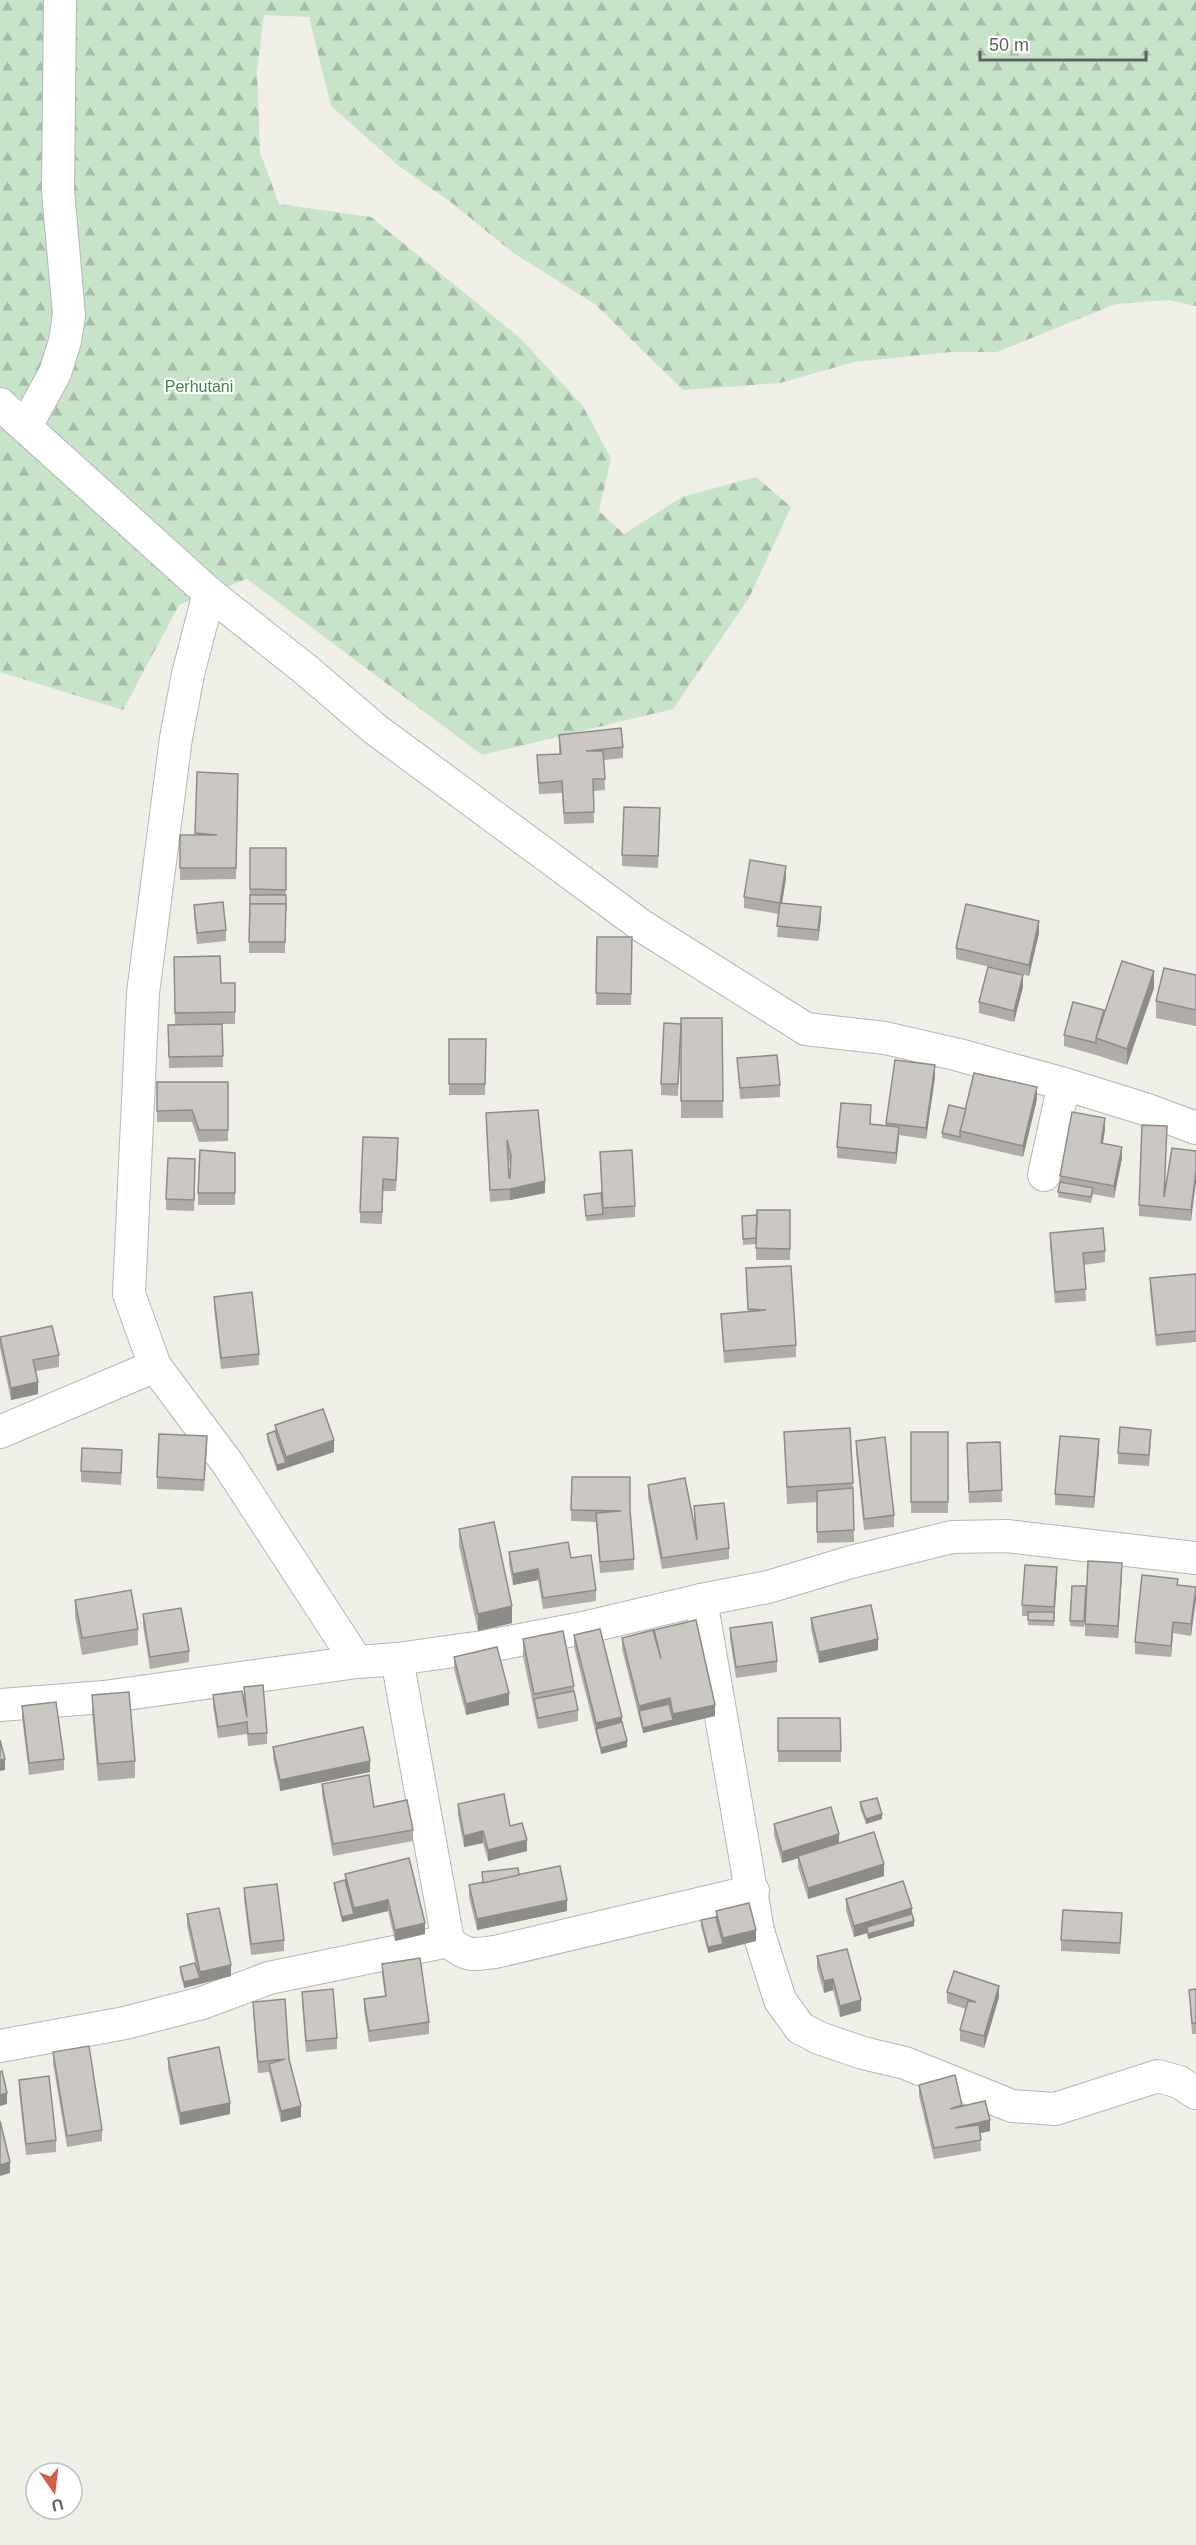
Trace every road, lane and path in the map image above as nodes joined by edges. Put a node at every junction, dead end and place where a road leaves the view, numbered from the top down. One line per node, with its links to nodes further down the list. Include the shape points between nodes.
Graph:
1 (60, 0): 3 (street, via 57,191 69,315 55,373)
2 (0, 404): 3 (street)
3 (26, 426): 4 (street)
4 (209, 593): 5 (street, via 375,729 642,926 806,1029 885,1038); 8 (street, via 176,738 143,993 129,1294)
5 (1064, 1083): 6 (street); 7 (street)
6 (1196, 1128)
7 (1044, 1175)
8 (155, 1366): 9 (street); 13 (street, via 228,1464)
9 (0, 1432)
10 (1196, 1558): 11 (street, via 1007,1536 952,1537 768,1587)
11 (701, 1600): 12 (street, via 583,1628); 15 (street)
12 (397, 1659): 13 (street); 16 (street)
13 (357, 1662): 14 (street, via 104,1697)
14 (0, 1705)
15 (753, 1890): 16 (street, via 495,1952 464,1953); 18 (street, via 758,1931 780,2000 800,2028 819,2038 904,2063 1012,2106 1055,2109 1158,2076 1179,2082)
16 (448, 1941): 17 (street, via 269,1978 202,2003 125,2023)
17 (0, 2046)
18 (1196, 2093)

